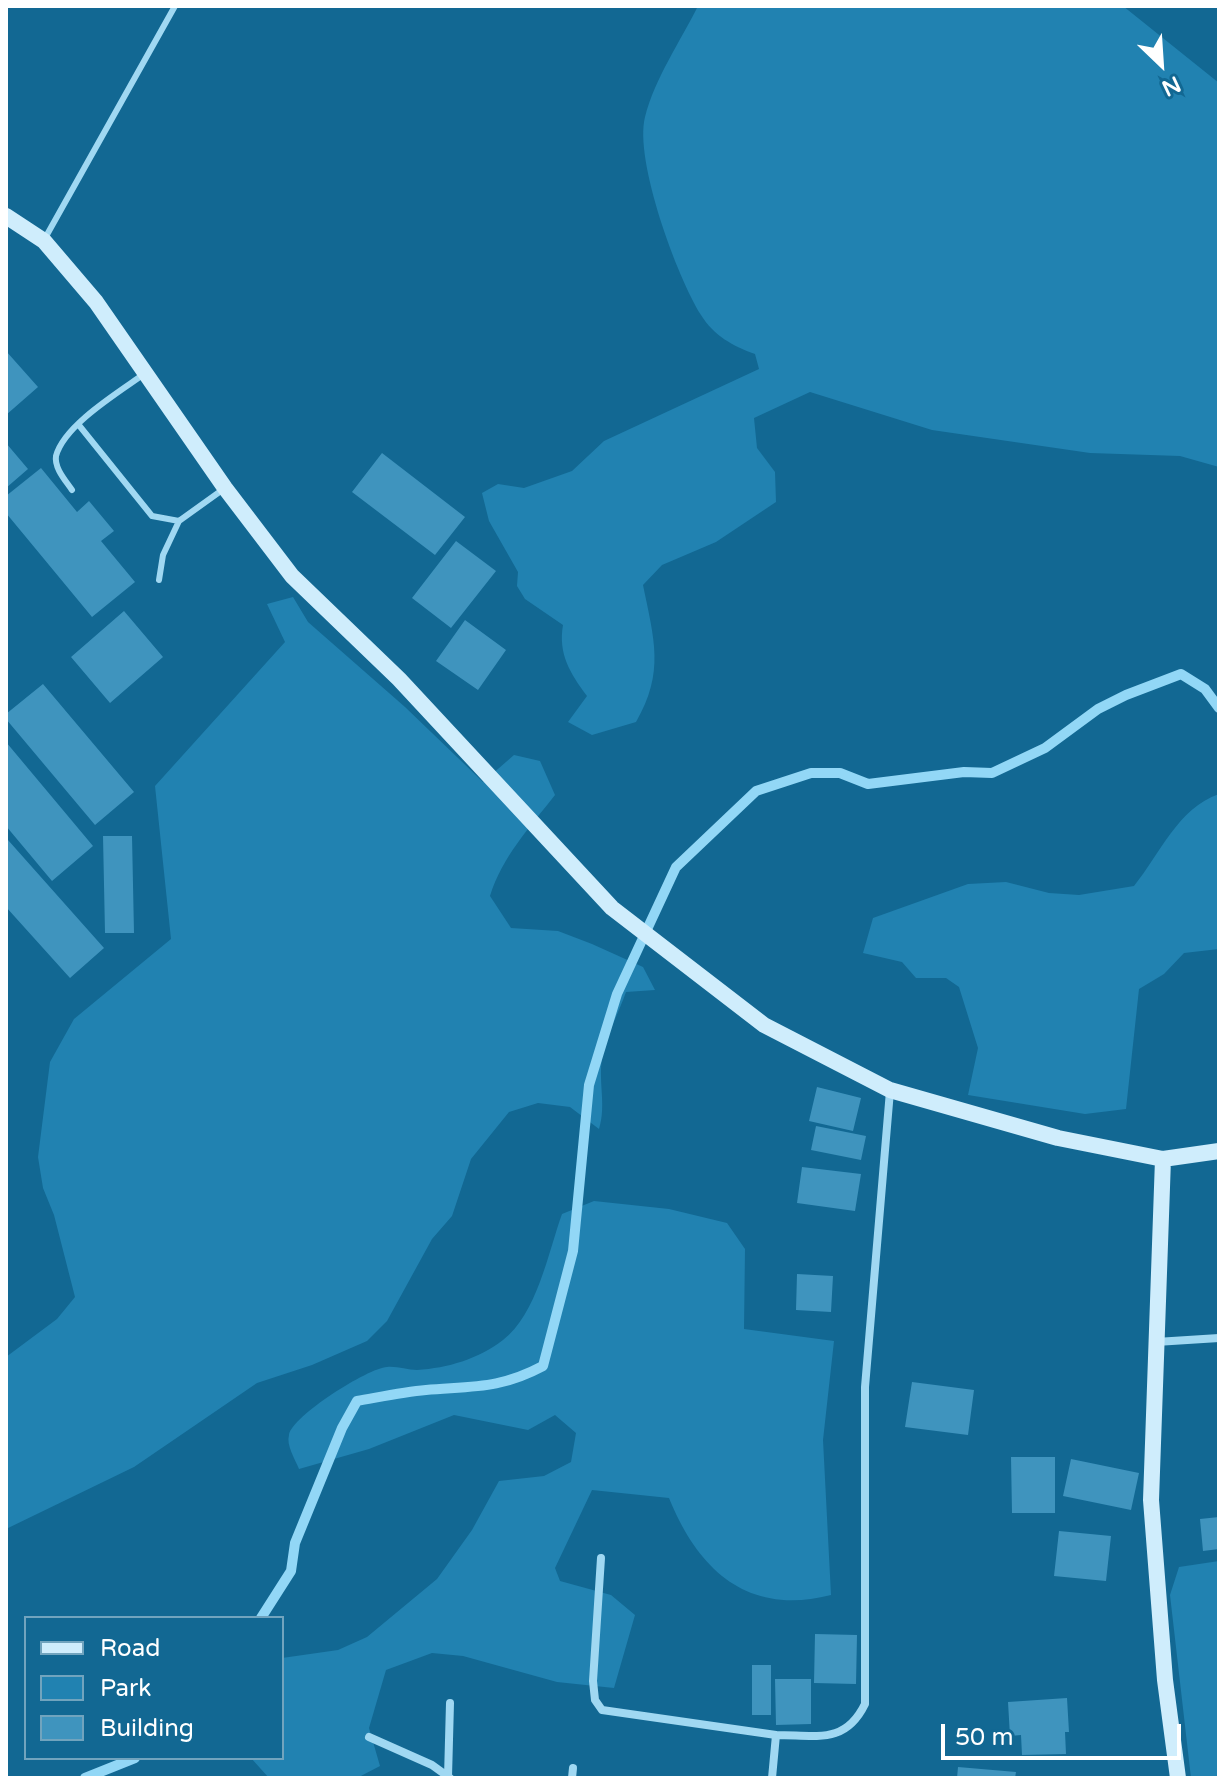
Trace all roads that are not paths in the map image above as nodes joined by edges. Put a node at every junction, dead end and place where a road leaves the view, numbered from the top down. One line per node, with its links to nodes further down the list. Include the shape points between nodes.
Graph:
1 (175, 6): 3 (lane)
2 (6, 216): 3 (main road)
3 (44, 241): 4 (main road)
4 (146, 372): 5 (lane); 6 (main road)
5 (78, 424): 7 (lane, via 56,456); 8 (lane, via 152,516)
6 (225, 488): 8 (lane); 10 (main road, via 292,576 399,679 612,908 764,1025)
7 (72, 490)
8 (179, 521): 9 (lane, via 163,555)
9 (159, 580)
10 (890, 1090): 12 (main road, via 1058,1138); 17 (street, via 865,1387 865,1704 855,1724 841,1733)
11 (1219, 1151): 12 (main road)
12 (1163, 1159): 14 (main road)
13 (1219, 1338): 14 (street)
14 (1155, 1342): 21 (main road, via 1151,1500)
15 (601, 1558): 17 (street, via 593,1681 602,1710)
16 (450, 1703): 19 (street)
17 (776, 1735): 20 (street)
18 (369, 1737): 19 (street)
19 (449, 1778)
20 (772, 1778)
21 (1178, 1778)

